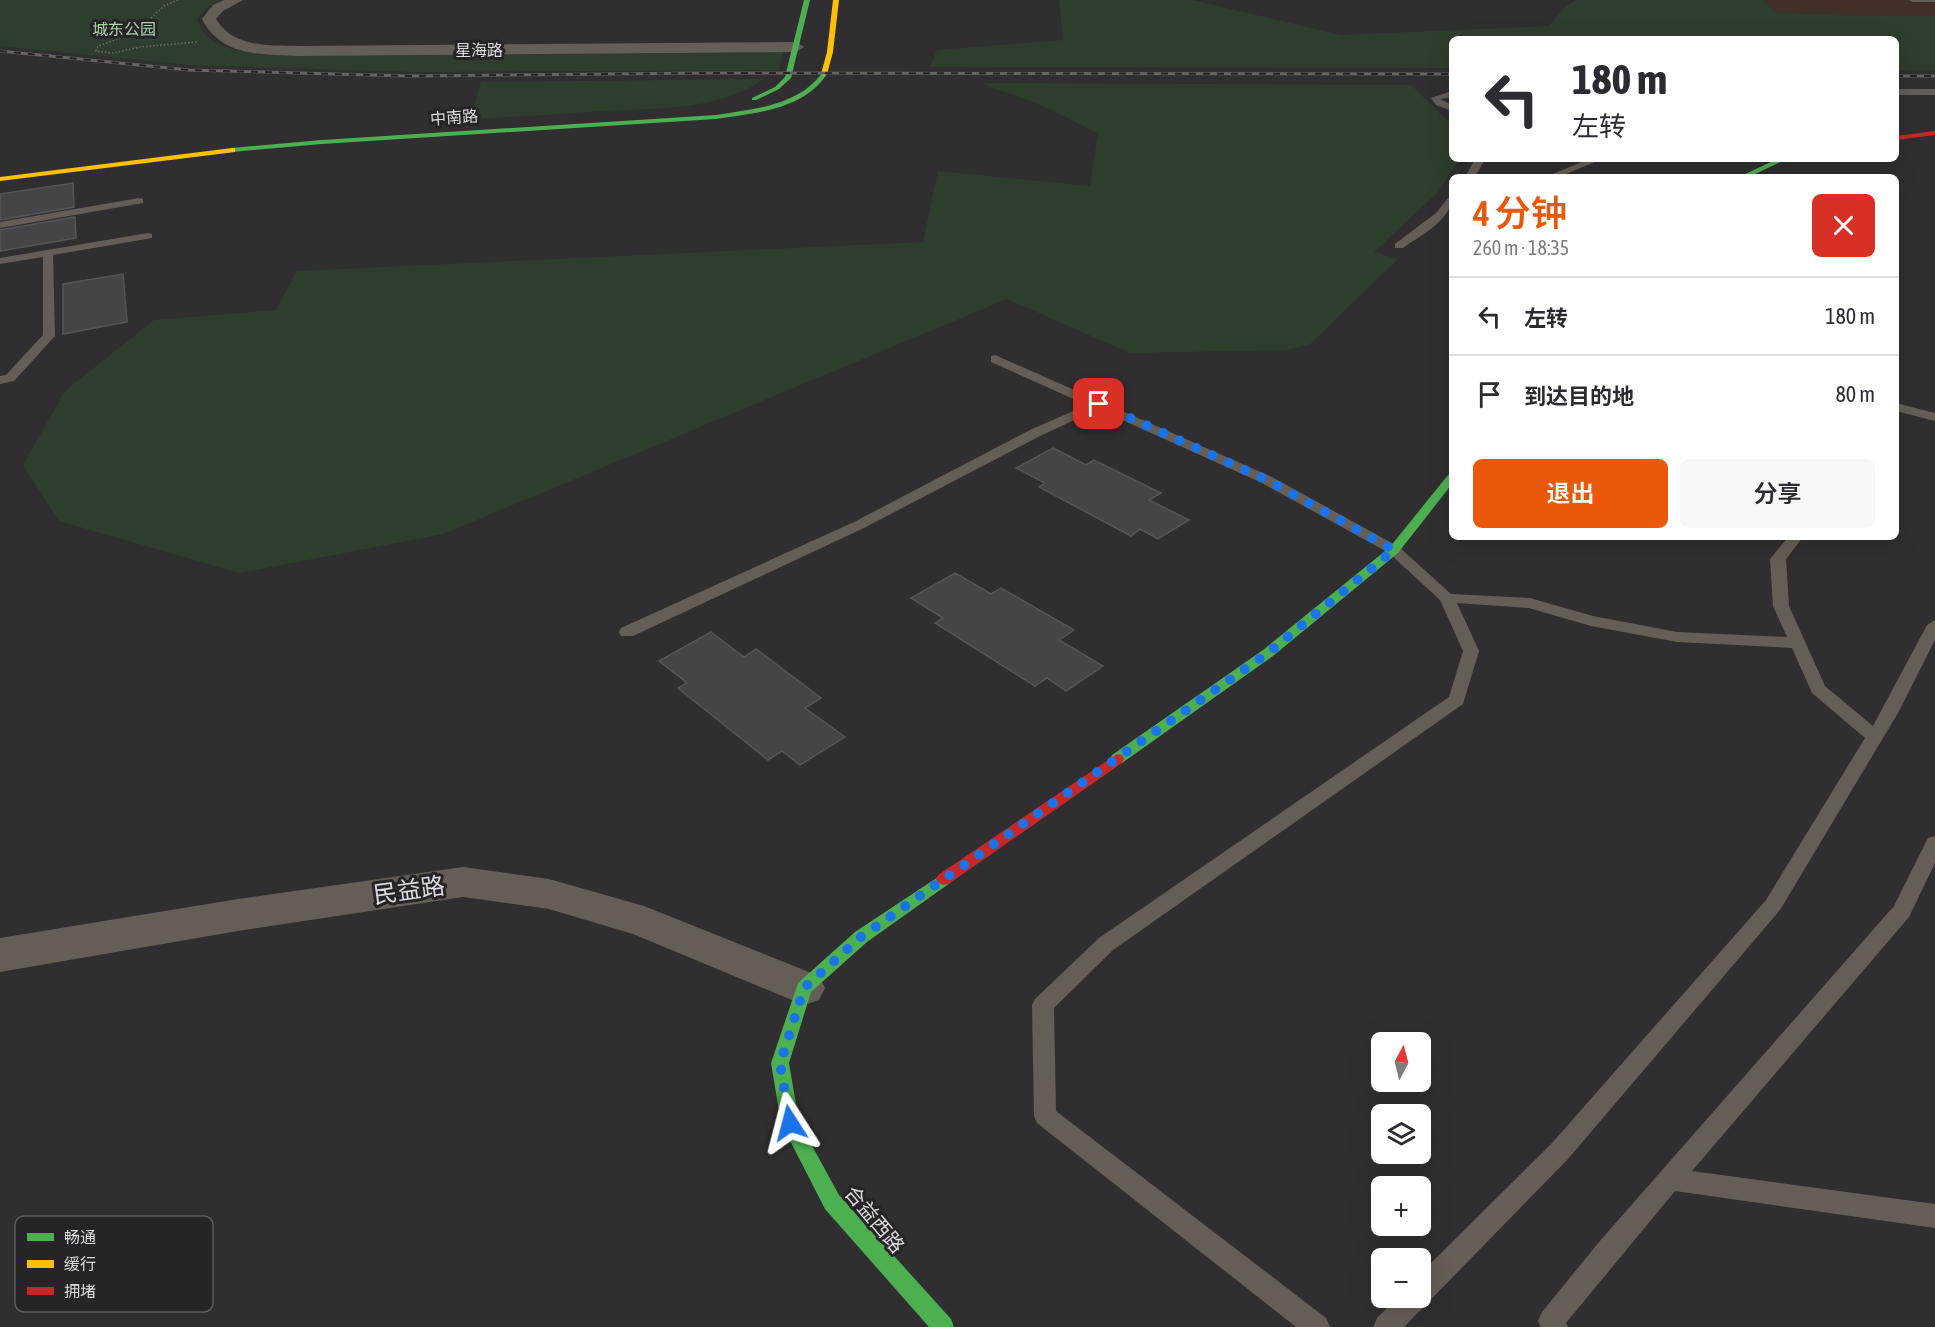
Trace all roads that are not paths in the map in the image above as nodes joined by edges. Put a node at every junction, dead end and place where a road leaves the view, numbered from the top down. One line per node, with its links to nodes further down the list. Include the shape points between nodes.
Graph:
1 (236, 0): 6 (street, 星海路, via 218,8 209,19 213,28 223,39 263,49)
2 (807, 0): 6 (main road, 中南路)
3 (836, 0): 18 (main road, 中南路, via 822,79 811,90 759,109 683,120 322,142 179,155)
4 (1913, 0): 5 (lane)
5 (1934, 0)
6 (796, 47): 15 (main road, 中南路, via 784,85 762,96 719,107 178,146)
7 (1899, 92): 8 (lane)
8 (1935, 92)
9 (1449, 95): 10 (lane, via 1435,98)
10 (1449, 107)
11 (1935, 133): 12 (main road)
12 (1899, 138)
13 (1776, 162): 17 (main road)
14 (1572, 163): 16 (lane)
15 (0, 169)
16 (1555, 174)
17 (1750, 174)
18 (0, 179)
19 (140, 201): 21 (lane)
20 (1449, 204): 23 (lane)
21 (0, 225)
22 (148, 236): 24 (lane)
23 (1400, 246)
24 (48, 253): 25 (lane); 27 (lane, via 49,336 10,378)
25 (0, 261)
26 (995, 358): 28 (lane)
27 (0, 380)
28 (1099, 404): 33 (lane, via 1267,480); 36 (lane, via 859,525)
29 (1899, 408): 30 (lane)
30 (1935, 417)
31 (1449, 481): 33 (main road)
32 (1794, 540): 37 (lane, via 1778,559 1780,606)
33 (1394, 550): 34 (lane); 41 (main road, via 1268,653 861,937)
34 (1447, 598): 37 (lane, via 1530,603 1591,621 1677,637); 47 (lane, via 1471,651 1457,700 1106,944 1043,1005 1045,1116)
35 (1935, 625): 38 (lane)
36 (627, 632)
37 (1797, 643): 38 (lane, via 1818,689)
38 (1875, 737): 44 (lane, via 1773,905 1560,1151)
39 (1935, 843): 42 (lane, via 1902,911)
40 (0, 955): 41 (street, 民益路, via 463,882 549,894 644,922)
41 (804, 988): 46 (main road, 合益西路, via 780,1064 790,1123 832,1202)
42 (1670, 1179): 43 (lane); 49 (lane, via 1551,1321)
43 (1935, 1216)
44 (1431, 1281)
45 (1405, 1308): 48 (lane)
46 (943, 1327)
47 (1317, 1327)
48 (1386, 1327)
49 (1555, 1327)

